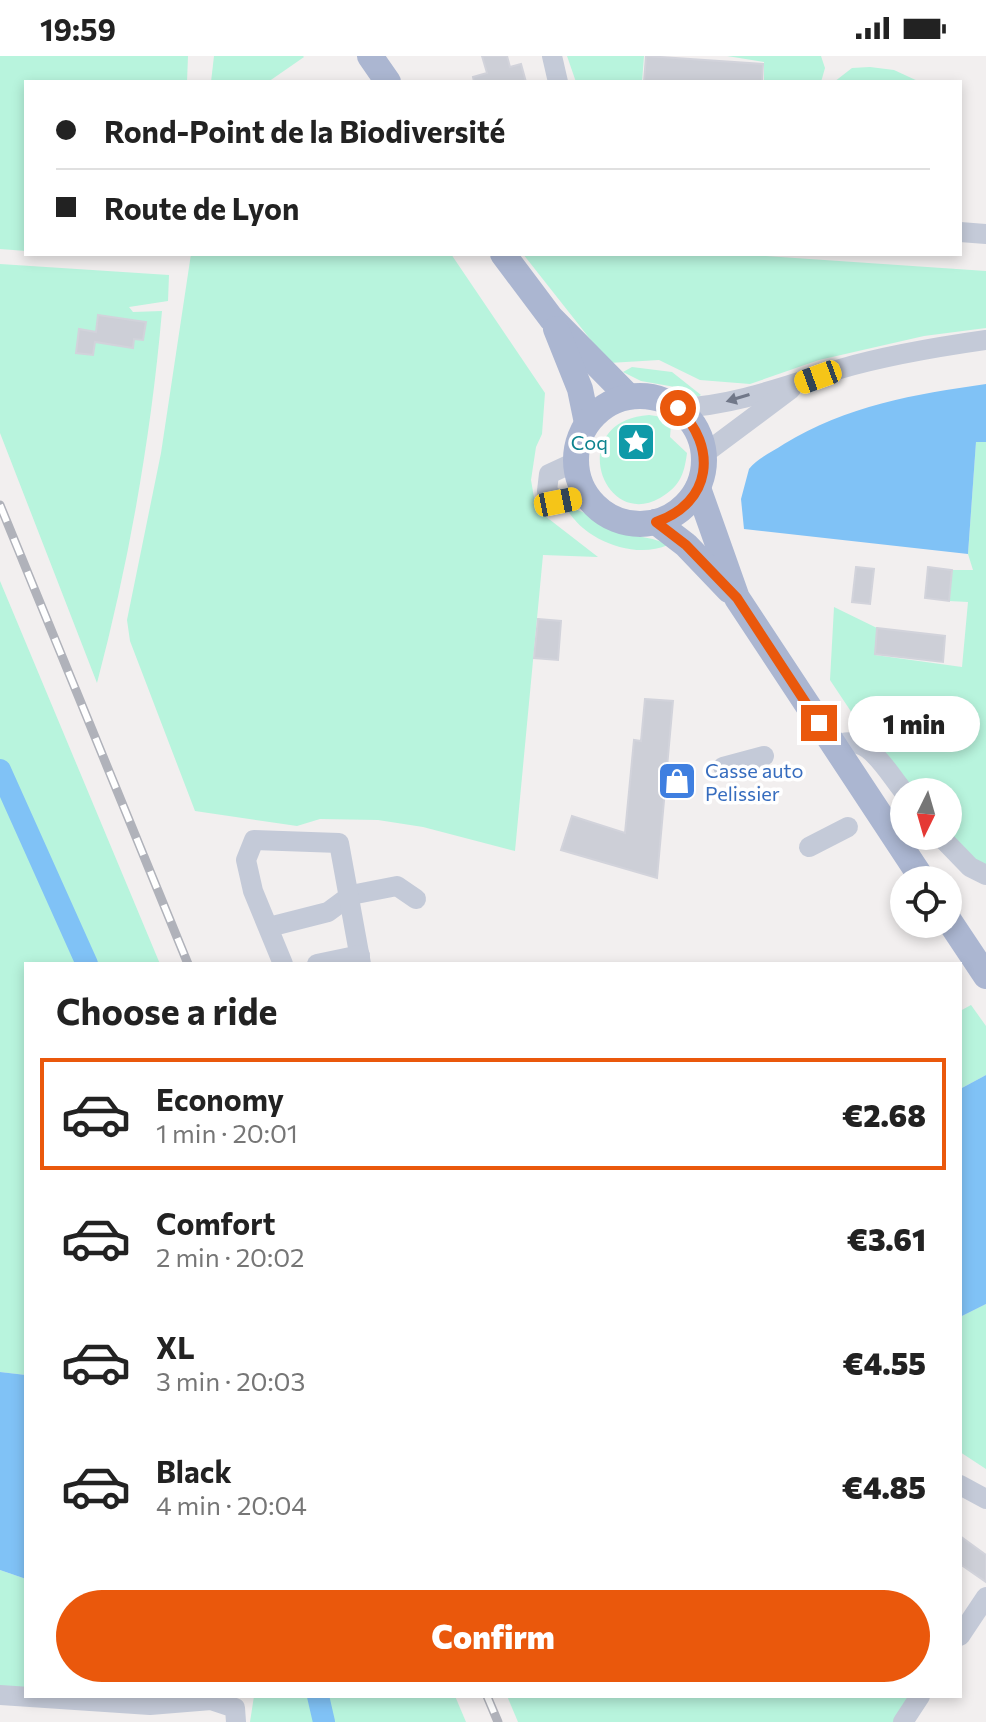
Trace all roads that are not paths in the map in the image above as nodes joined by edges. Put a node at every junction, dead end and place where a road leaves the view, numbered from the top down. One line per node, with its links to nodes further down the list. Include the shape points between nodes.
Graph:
1 (370, 56): 3 (main road)
2 (552, 56): 4 (street)
3 (387, 80)
4 (558, 80)
5 (962, 232): 6 (street)
6 (986, 234)
7 (504, 256): 8 (main road)
8 (551, 318): 11 (main road); 13 (main road, via 580,389)
9 (986, 340): 10 (street, via 878,359)
10 (798, 385): 12 (street, one-way to 12); 14 (street)
11 (628, 396): 12 (main road, via 663,399); 13 (main road, via 605,405)
12 (678, 408): 14 (main road, via 700,436)
13 (587, 423): 16 (main road, via 575,462 587,497 617,520)
14 (704, 454): 15 (main road)
15 (698, 488): 16 (main road, via 685,506); 17 (main road)
16 (656, 522): 17 (main road)
17 (737, 598): 18 (main road)
18 (834, 746): 21 (street, via 850,740 864,744); 25 (main road)
19 (764, 756): 20 (street)
20 (723, 767)
21 (892, 778)
22 (848, 827): 23 (street)
23 (809, 847)
24 (954, 850): 26 (street)
25 (914, 866)
26 (986, 875)
27 (351, 895): 28 (street, via 397,886); 29 (street, via 328,912); 29 (street, via 339,843 254,840 246,860); 31 (street)
28 (416, 899)
29 (269, 927): 32 (street)
30 (961, 938): 34 (main road)
31 (361, 960): 33 (street)
32 (282, 962)
33 (339, 962)
34 (986, 976)
35 (962, 1486): 36 (street)
36 (986, 1499)
37 (986, 1597): 38 (street)
38 (962, 1633)
39 (0, 1695): 40 (street)
40 (24, 1697)
41 (45, 1698): 43 (street, via 150,1705 211,1700 235,1708)
42 (919, 1698): 44 (street)
43 (236, 1722)
44 (903, 1722)

